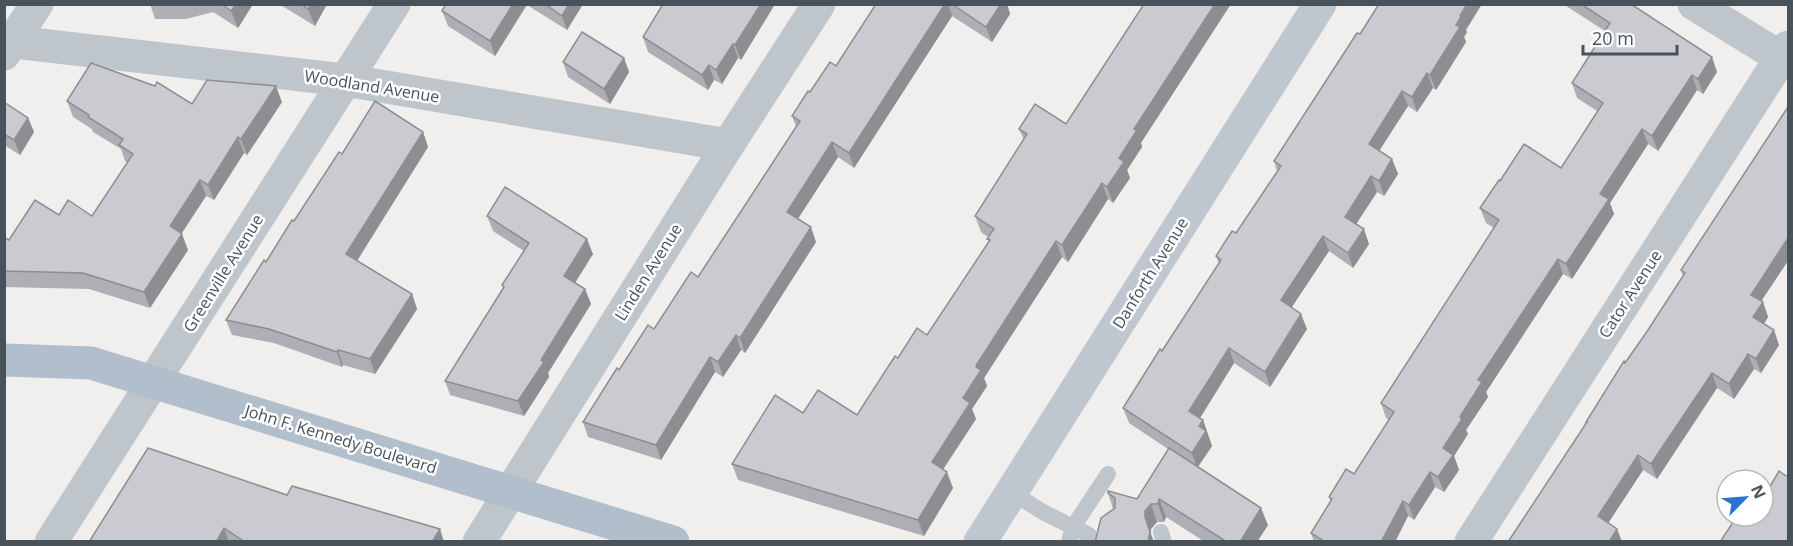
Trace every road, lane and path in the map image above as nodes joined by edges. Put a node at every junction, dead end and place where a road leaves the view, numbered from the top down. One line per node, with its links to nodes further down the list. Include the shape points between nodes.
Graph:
1 (37, 4): 6 (street)
2 (394, 4): 8 (street, Greenville Avenue)
3 (819, 4): 9 (street, Linden Avenue)
4 (1320, 4): 14 (main road, Danforth Avenue)
5 (1694, 4): 7 (street)
6 (9, 48): 8 (street, Woodland Avenue)
7 (1786, 56): 22 (street, Cator Avenue)
8 (345, 80): 9 (street, Woodland Avenue); 11 (street, Greenville Avenue)
9 (728, 146): 13 (street, Linden Avenue)
10 (4, 360): 11 (main road, John F. Kennedy Boulevard, via 91,363)
11 (154, 382): 13 (main road, John F. Kennedy Boulevard); 18 (street, Greenville Avenue)
12 (1108, 474): 16 (lane)
13 (510, 491): 19 (street, Linden Avenue); 20 (main road, John F. Kennedy Boulevard)
14 (1011, 492): 16 (lane); 21 (main road, Danforth Avenue)
15 (1104, 525): 17 (lane)
16 (1071, 534): 17 (lane)
17 (1090, 538)
18 (51, 542)
19 (479, 542)
20 (673, 542)
21 (980, 542)
22 (1472, 542)

